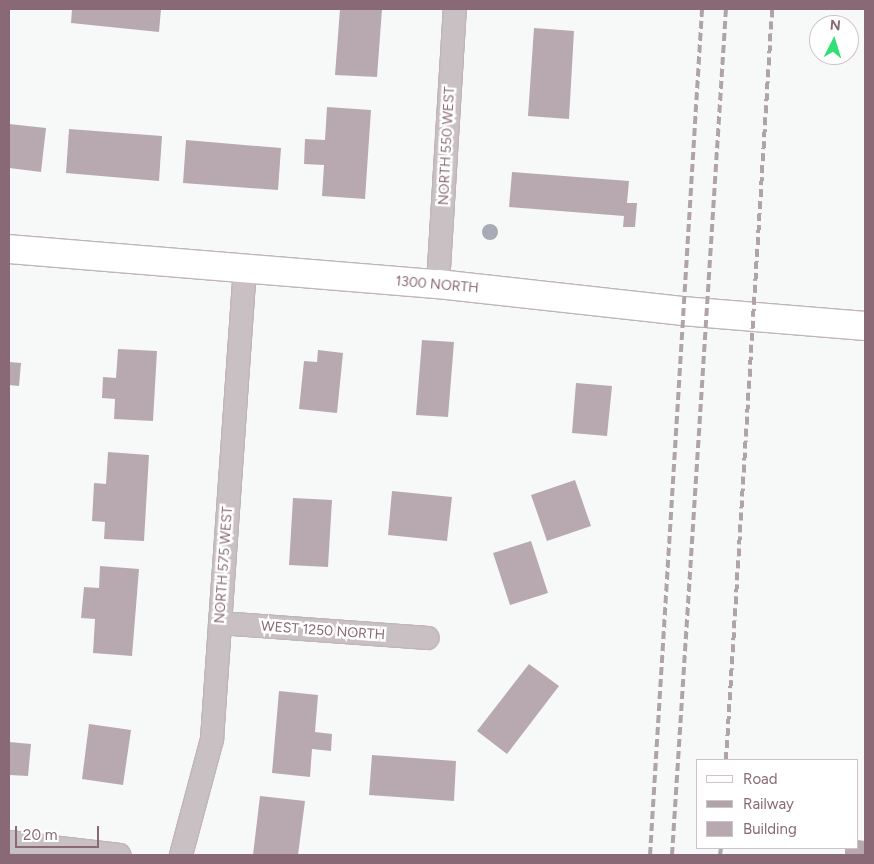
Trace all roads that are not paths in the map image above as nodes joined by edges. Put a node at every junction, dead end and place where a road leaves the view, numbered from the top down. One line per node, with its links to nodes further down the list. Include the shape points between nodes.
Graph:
1 (455, 9): 4 (street, NORTH 550 WEST)
2 (9, 249): 3 (street, 1300 NORTH)
3 (245, 270): 4 (street, 1300 NORTH); 6 (street, NORTH 575 WEST)
4 (438, 284): 5 (street, 1300 NORTH, via 682,311)
5 (865, 326)
6 (220, 623): 7 (street, WEST 1250 NORTH); 10 (street, NORTH 575 WEST, via 212,739)
7 (427, 638)
8 (9, 842): 9 (street)
9 (119, 855)
10 (180, 855)

